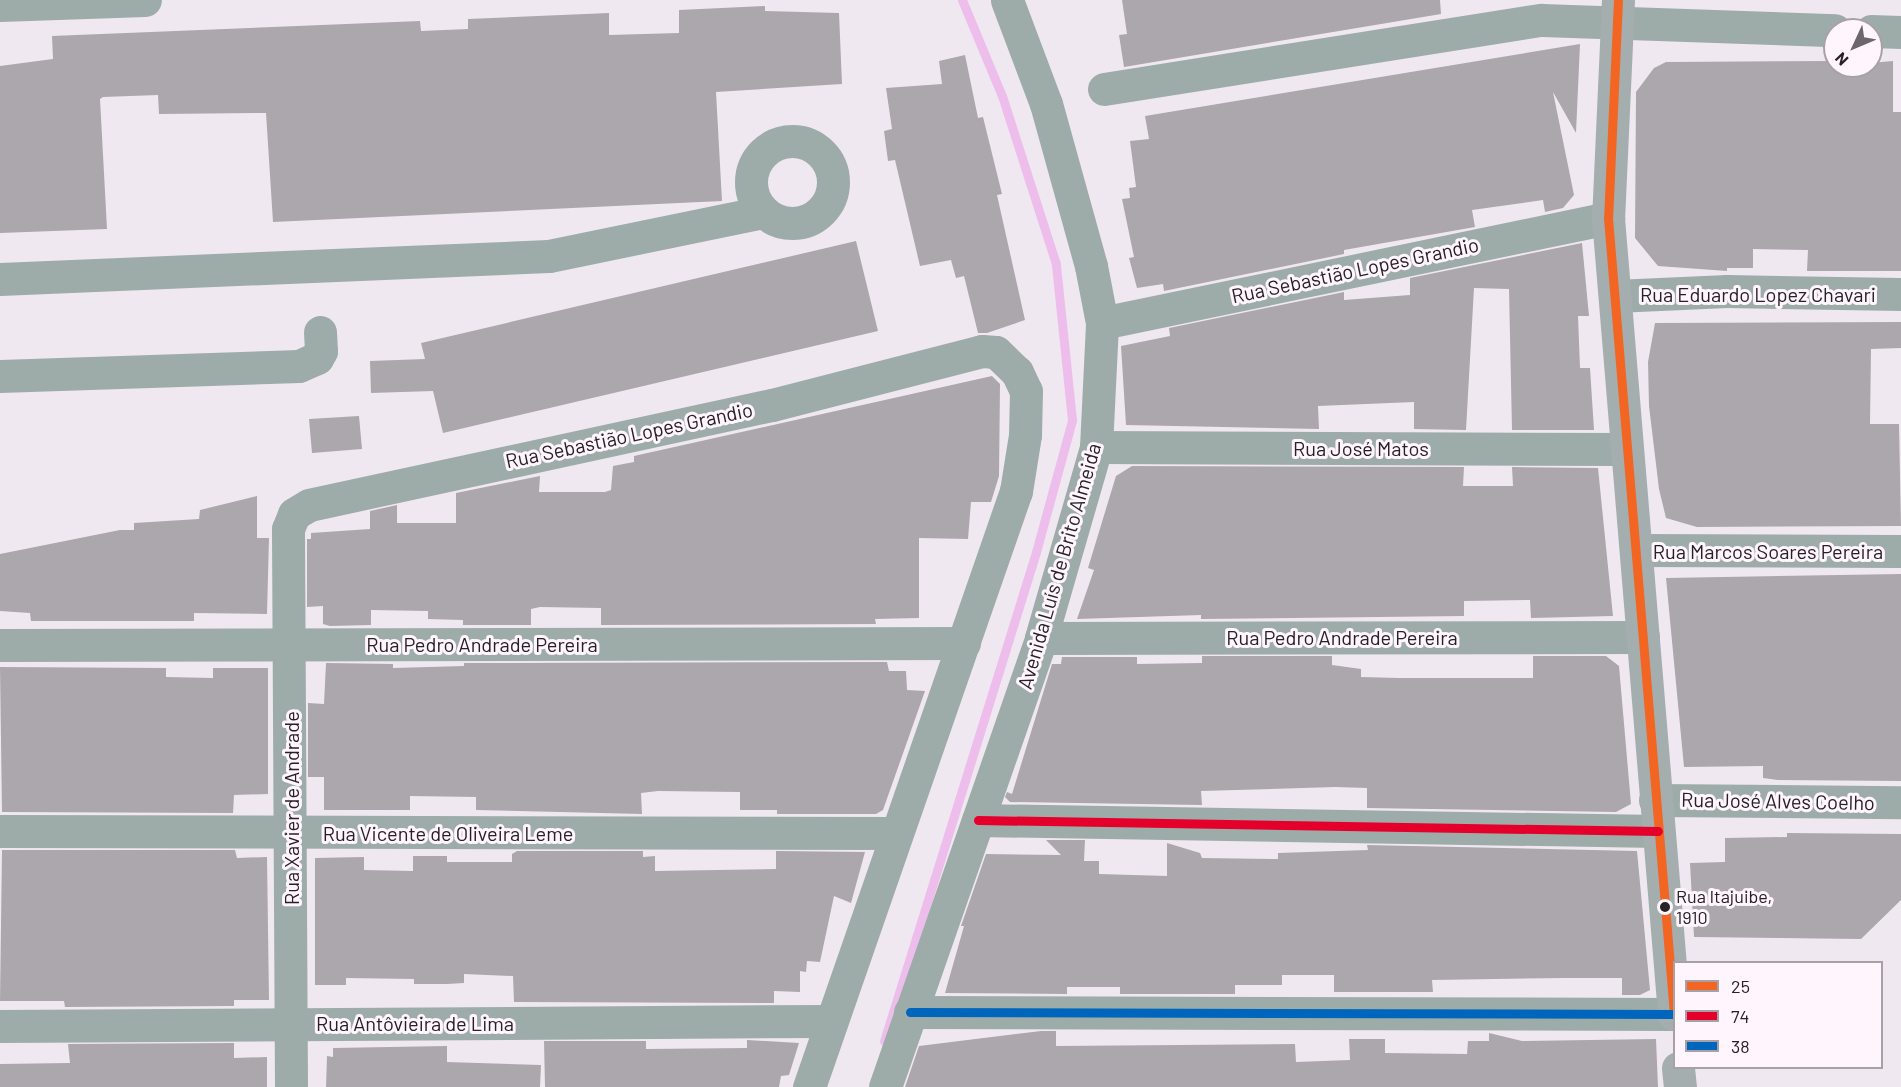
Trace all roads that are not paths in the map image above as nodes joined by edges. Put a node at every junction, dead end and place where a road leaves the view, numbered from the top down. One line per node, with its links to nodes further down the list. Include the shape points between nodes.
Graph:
1 (145, 0): 3 (street)
2 (1007, 0): 14 (street, Avenida Luís de Brito Almeida, via 1059,147)
3 (0, 5)
4 (1616, 12): 5 (street); 8 (street); 10 (main road)
5 (1823, 29)
6 (1883, 31): 7 (street)
7 (1901, 32)
8 (1104, 88)
9 (764, 212): 11 (street, via 549,256)
10 (1608, 218): 13 (main road); 14 (street, Rua Sebastião Lopes Grandio)
11 (0, 279)
12 (1901, 294): 13 (street, Rua Eduardo Lopez Chavari, via 1727,291)
13 (1615, 296): 18 (main road)
14 (1102, 323): 17 (street, Avenida Luís de Brito Almeida)
15 (321, 332): 16 (street, via 317,358 299,366)
16 (0, 376)
17 (1096, 447): 18 (street, Rua José Matos); 23 (street, Avenida Luís de Brito Almeida)
18 (1626, 449): 20 (main road)
19 (288, 529): 24 (street, Rua Sebastião Lopes Grandio, via 294,514 309,505 772,405 982,351 996,352 1017,372 1026,391 1025,435 1016,491); 25 (street, Rua Xavier de Andrade)
20 (1636, 550): 21 (street, Rua Marcos Soares Pereira); 22 (main road)
21 (1901, 551)
22 (1643, 637): 23 (street, Rua Pedro Andrade Pereira); 28 (main road)
23 (1041, 638): 29 (street, Avenida Luís de Brito Almeida)
24 (964, 643): 25 (street, Rua Pedro Andrade Pereira); 32 (street)
25 (290, 644): 26 (street, Rua Pedro Andrade Pereira); 31 (street, Rua Xavier de Andrade)
26 (0, 645)
27 (1901, 802): 28 (street, Rua José Alves Coelho)
28 (1656, 816): 29 (street); 33 (main road)
29 (978, 819): 34 (street, Avenida Luís de Brito Almeida)
30 (0, 831): 31 (street, Rua Vicente de Oliveira Leme)
31 (291, 833): 32 (street, Rua Vicente de Oliveira Leme); 37 (street, Rua Xavier de Andrade)
32 (895, 834): 36 (street)
33 (1673, 1003)
34 (910, 1012): 35 (street); 42 (street, Avenida Luís de Brito Almeida)
35 (1673, 1014)
36 (830, 1022): 37 (street, Rua Antôvieira de Lima); 41 (street)
37 (291, 1024): 38 (street, Rua Antôvieira de Lima); 40 (street, Rua Xavier de Andrade)
38 (0, 1026)
39 (1678, 1069): 43 (main road)
40 (291, 1087)
41 (808, 1087)
42 (885, 1087)
43 (1680, 1087)

